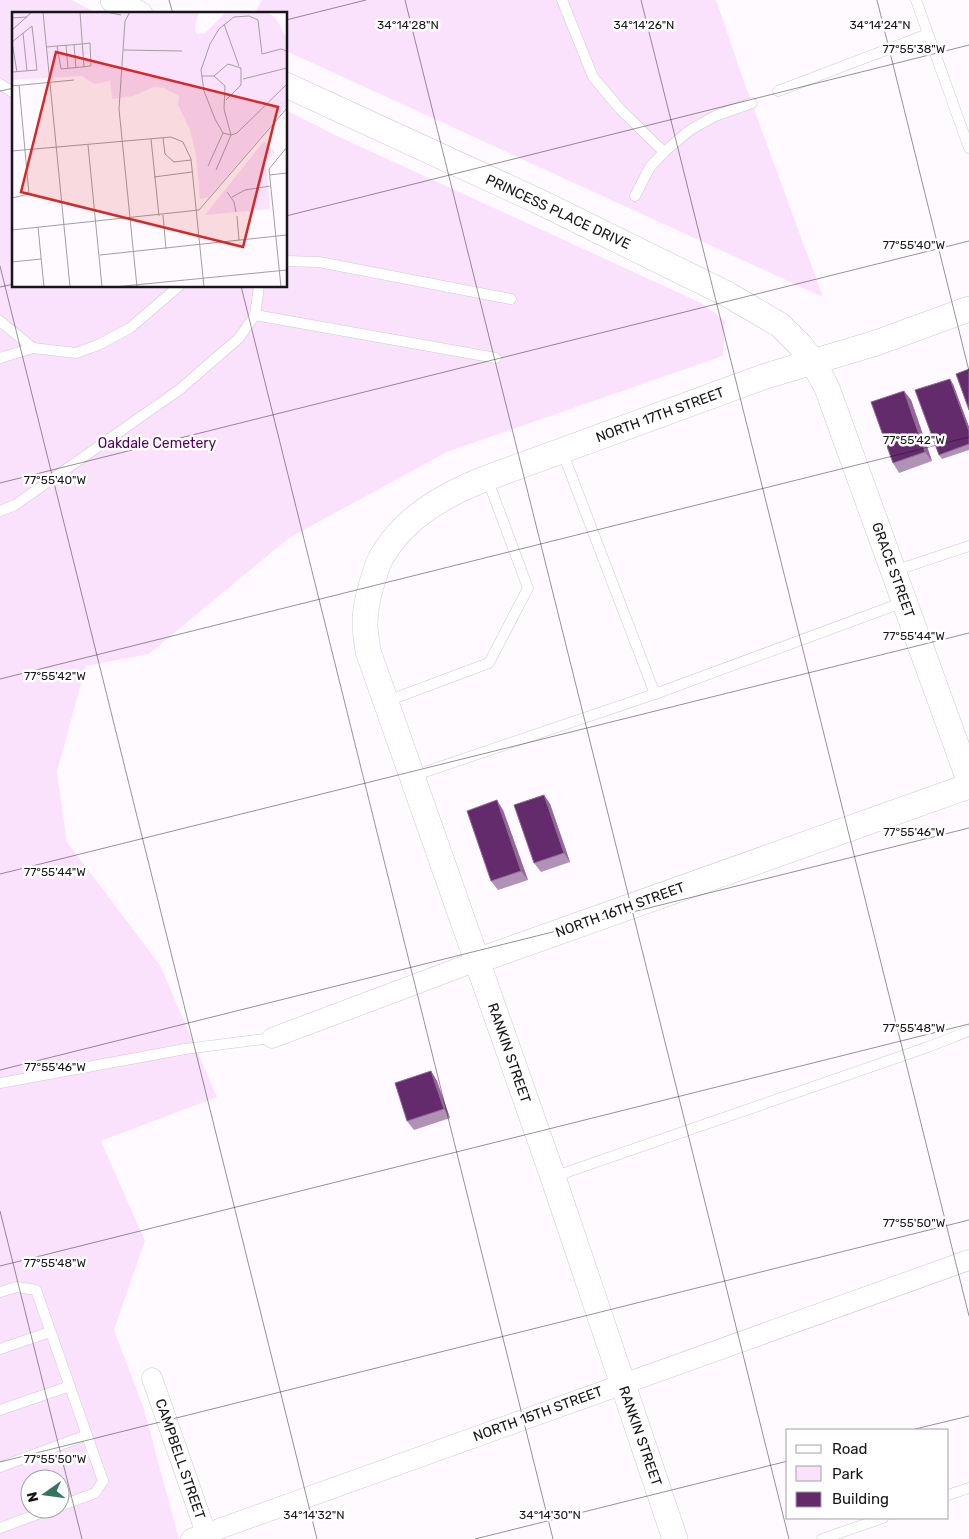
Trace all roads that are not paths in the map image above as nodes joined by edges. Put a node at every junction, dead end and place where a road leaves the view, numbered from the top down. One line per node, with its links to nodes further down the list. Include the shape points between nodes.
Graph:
1 (113, 0): 4 (street)
2 (562, 0): 12 (lane, via 593,77)
3 (916, 0): 5 (lane)
4 (136, 12)
5 (928, 34): 9 (lane); 11 (lane)
6 (0, 84): 8 (lane)
7 (288, 86): 24 (street, PRINCESS PLACE DRIVE, via 540,202 727,294 780,325)
8 (12, 91)
9 (778, 91)
10 (752, 103): 12 (lane, via 715,116 690,130)
11 (969, 148)
12 (664, 152): 13 (lane, via 650,166)
13 (635, 196)
14 (288, 261): 17 (lane, via 319,262)
15 (177, 288): 21 (lane, via 130,328 98,345 76,353)
16 (259, 288): 19 (lane)
17 (511, 299)
18 (969, 309): 24 (street, NORTH 17TH STREET)
19 (255, 315): 23 (lane); 27 (lane, via 239,338 179,390)
20 (0, 321): 21 (lane)
21 (33, 348): 22 (lane)
22 (0, 358)
23 (496, 358)
24 (813, 362): 25 (street, NORTH 17TH STREET, via 766,376); 30 (street, GRACE STREET, via 826,388)
25 (562, 451): 26 (street, NORTH 17TH STREET); 32 (lane)
26 (487, 478): 29 (street, NORTH 17TH STREET, via 423,511 393,541); 33 (lane, via 528,588 490,663)
27 (0, 512)
28 (969, 546): 30 (lane)
29 (378, 565): 33 (street, RANKIN STREET, via 367,601 365,624 368,651)
30 (894, 572): 31 (street, GRACE STREET)
31 (904, 602): 32 (lane); 35 (street, GRACE STREET)
32 (655, 694): 34 (lane)
33 (386, 702): 34 (street, RANKIN STREET)
34 (412, 776): 37 (street, RANKIN STREET)
35 (969, 780)
36 (969, 786): 37 (street, NORTH 16TH STREET)
37 (477, 961): 39 (street, NORTH 16TH STREET); 41 (street, RANKIN STREET)
38 (969, 1032): 41 (lane)
39 (272, 1038): 40 (lane, via 185,1049)
40 (0, 1083)
41 (553, 1177): 47 (street, RANKIN STREET)
42 (969, 1260): 47 (street, NORTH 15TH STREET)
43 (0, 1292): 44 (lane, via 17,1287 36,1290)
44 (50, 1332): 45 (lane); 48 (lane)
45 (0, 1349)
46 (152, 1378): 58 (street, CAMPBELL STREET)
47 (622, 1384): 58 (street, NORTH 15TH STREET); 59 (street, RANKIN STREET)
48 (70, 1386): 49 (lane); 50 (lane)
49 (0, 1410)
50 (87, 1435): 51 (lane); 54 (lane, via 103,1481 95,1493)
51 (0, 1467)
52 (969, 1488): 53 (lane)
53 (949, 1495)
54 (70, 1502)
55 (24, 1519): 57 (lane)
56 (880, 1519): 60 (lane)
57 (0, 1528)
58 (202, 1537)
59 (675, 1539)
60 (822, 1539)

